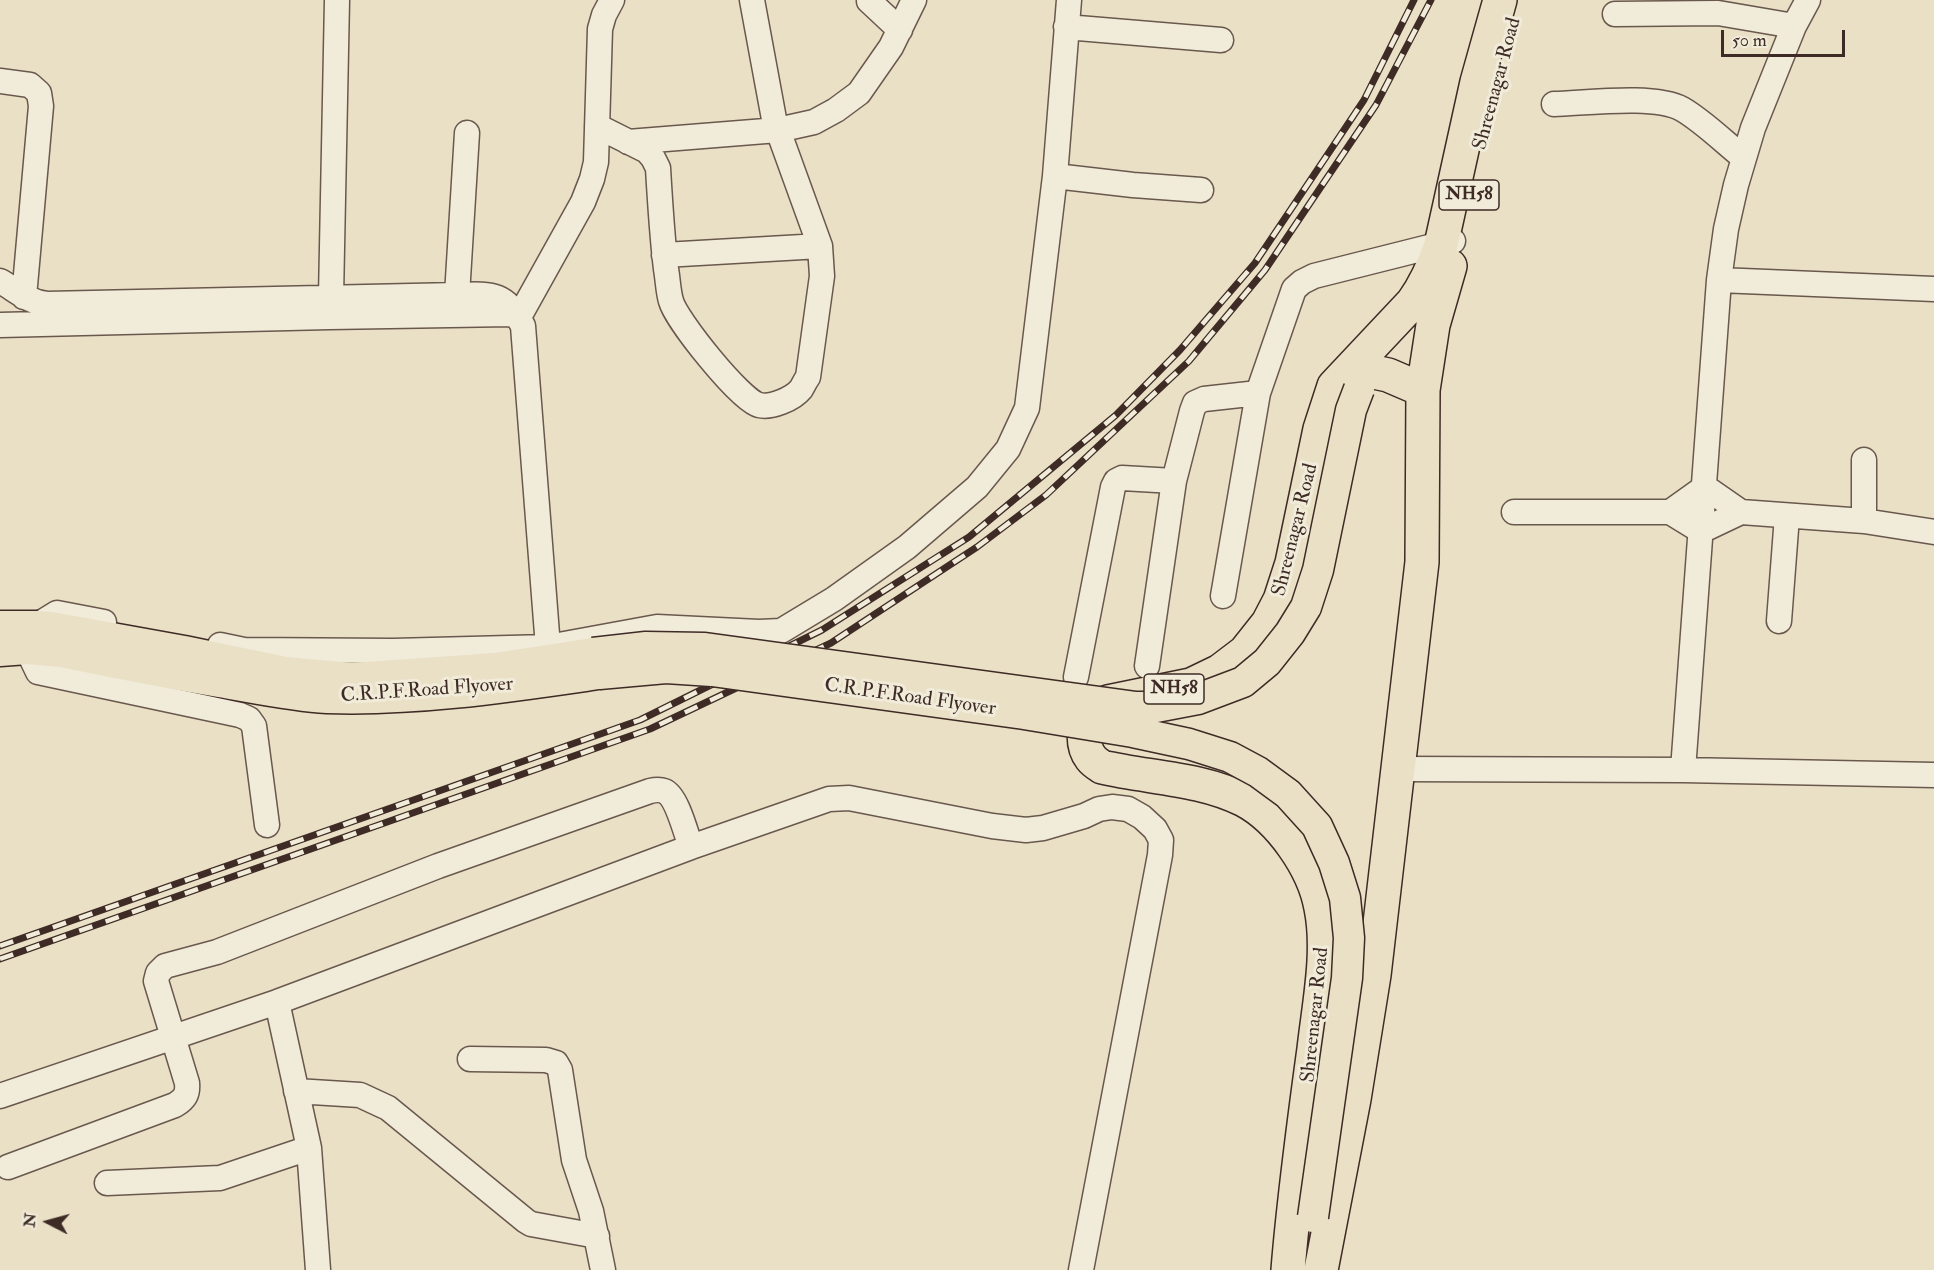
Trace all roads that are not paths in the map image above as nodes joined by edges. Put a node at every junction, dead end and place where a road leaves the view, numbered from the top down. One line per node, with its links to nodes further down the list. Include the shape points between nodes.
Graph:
1 (337, 0): 32 (street)
2 (612, 0): 17 (street, via 600,29)
3 (752, 0): 18 (street)
4 (914, 0): 13 (street)
5 (1069, 0): 11 (street)
6 (1500, 0): 24 (highway, Shreenagar Road / NH58, via 1478,82)
7 (1520, 0): 24 (highway, Shreenagar Road / NH58)
8 (1808, 0): 12 (street)
9 (869, 1): 13 (street)
10 (1616, 14): 12 (street, via 1718,13)
11 (1066, 27): 14 (street); 22 (street)
12 (1794, 27): 21 (street)
13 (900, 30): 18 (street, via 859,93 814,122)
14 (1221, 40)
15 (0, 81): 31 (street, via 30,85 39,93 41,106)
16 (1554, 104): 21 (street, via 1666,102 1682,109)
17 (597, 126): 20 (street); 33 (street, via 596,162 583,202)
18 (778, 130): 20 (street); 25 (street)
19 (467, 134): 30 (street)
20 (628, 142): 26 (street, via 647,151 658,168)
21 (1744, 158): 27 (street, via 1726,229)
22 (1055, 176): 23 (street); 52 (street, via 1027,408 1008,449 977,487 907,547 781,631 657,627)
23 (1201, 190)
24 (1449, 242): 35 (highway, Shreenagar Road / NH58, via 1421,292); 36 (highway, Shreenagar Road / NH58); 37 (street, via 1302,282 1294,289)
25 (820, 246): 26 (street); 26 (street, via 822,276 808,377 791,397 768,406 746,398 676,313)
26 (664, 255)
27 (1719, 280): 29 (street); 40 (street)
28 (0, 281): 31 (street)
29 (1934, 289)
30 (457, 295): 32 (street); 33 (street, via 496,296 504,299)
31 (24, 297): 32 (street, via 47,304)
32 (330, 297)
33 (519, 317): 34 (street, via 329,316); 52 (street, via 523,326)
34 (0, 325)
35 (1368, 367): 36 (highway); 53 (main road, C.R.P.F.Road Flyover, bridge, via 1351,410 1318,570 1306,608 1267,662 1243,682 1198,699 1136,707 705,648 646,647 495,668 352,678); 73 (highway, Shreenagar Road / NH58, via 1334,386 1329,398 1292,563 1268,623 1245,652 1220,671 1191,685 1108,702 1096,709 1085,725 1085,747 1092,760 1102,767 1183,781 1246,801 1280,830 1304,863 1313,885 1321,907 1324,936 1321,989)
36 (1423, 390): 56 (highway, Shreenagar Road / NH58, via 1422,562)
37 (1258, 393): 39 (street, via 1195,403); 48 (street)
38 (1864, 460): 45 (street)
39 (1174, 482): 54 (street); 55 (street, via 1122,478 1116,481)
40 (1705, 487): 42 (street); 43 (street); 46 (street)
41 (1514, 512): 42 (street)
42 (1670, 512): 46 (street)
43 (1741, 512): 44 (street); 46 (street)
44 (1788, 516): 45 (street); 49 (street)
45 (1864, 521): 47 (street)
46 (1701, 531): 57 (street)
47 (1934, 532)
48 (1223, 596)
49 (1779, 621)
50 (0, 626): 51 (main road, C.R.P.F.Road Flyover)
51 (21, 642): 52 (street, via 57,613 244,650); 53 (main road, C.R.P.F.Road Flyover, via 62,652); 59 (street, via 38,672 249,719 254,726)
52 (548, 647)
53 (146, 656): 74 (main road, C.R.P.F.Road Flyover, bridge, via 278,693 325,698 377,699 666,668 712,671 1101,726 1189,744 1230,757 1288,794 1317,826 1345,898 1347,978)
54 (1147, 666)
55 (1076, 677)
56 (1399, 769): 57 (street); 75 (highway, Shreenagar Road / NH58, via 1374,975)
57 (1683, 770): 58 (street)
58 (1934, 775)
59 (267, 825)
60 (691, 847): 61 (street); 62 (street, via 677,807 665,791 657,790 427,870 217,952 165,966 156,981); 72 (street, via 829,799 849,798 1026,830 1112,807 1128,809 1155,829 1161,840 1160,855)
61 (277, 1002): 62 (street); 64 (street)
62 (172, 1038): 65 (street); 67 (street, via 187,1083 188,1092 183,1100)
63 (470, 1059): 69 (street, via 556,1063 574,1160)
64 (296, 1091): 66 (street); 69 (street, via 360,1095 388,1108 526,1221)
65 (0, 1096)
66 (309, 1149): 68 (street, via 220,1178); 70 (street)
67 (9, 1167)
68 (107, 1183)
69 (597, 1236): 71 (street)
70 (318, 1270)
71 (603, 1270)
72 (1081, 1270)
73 (1288, 1270)
74 (1308, 1270)
75 (1321, 1270)

